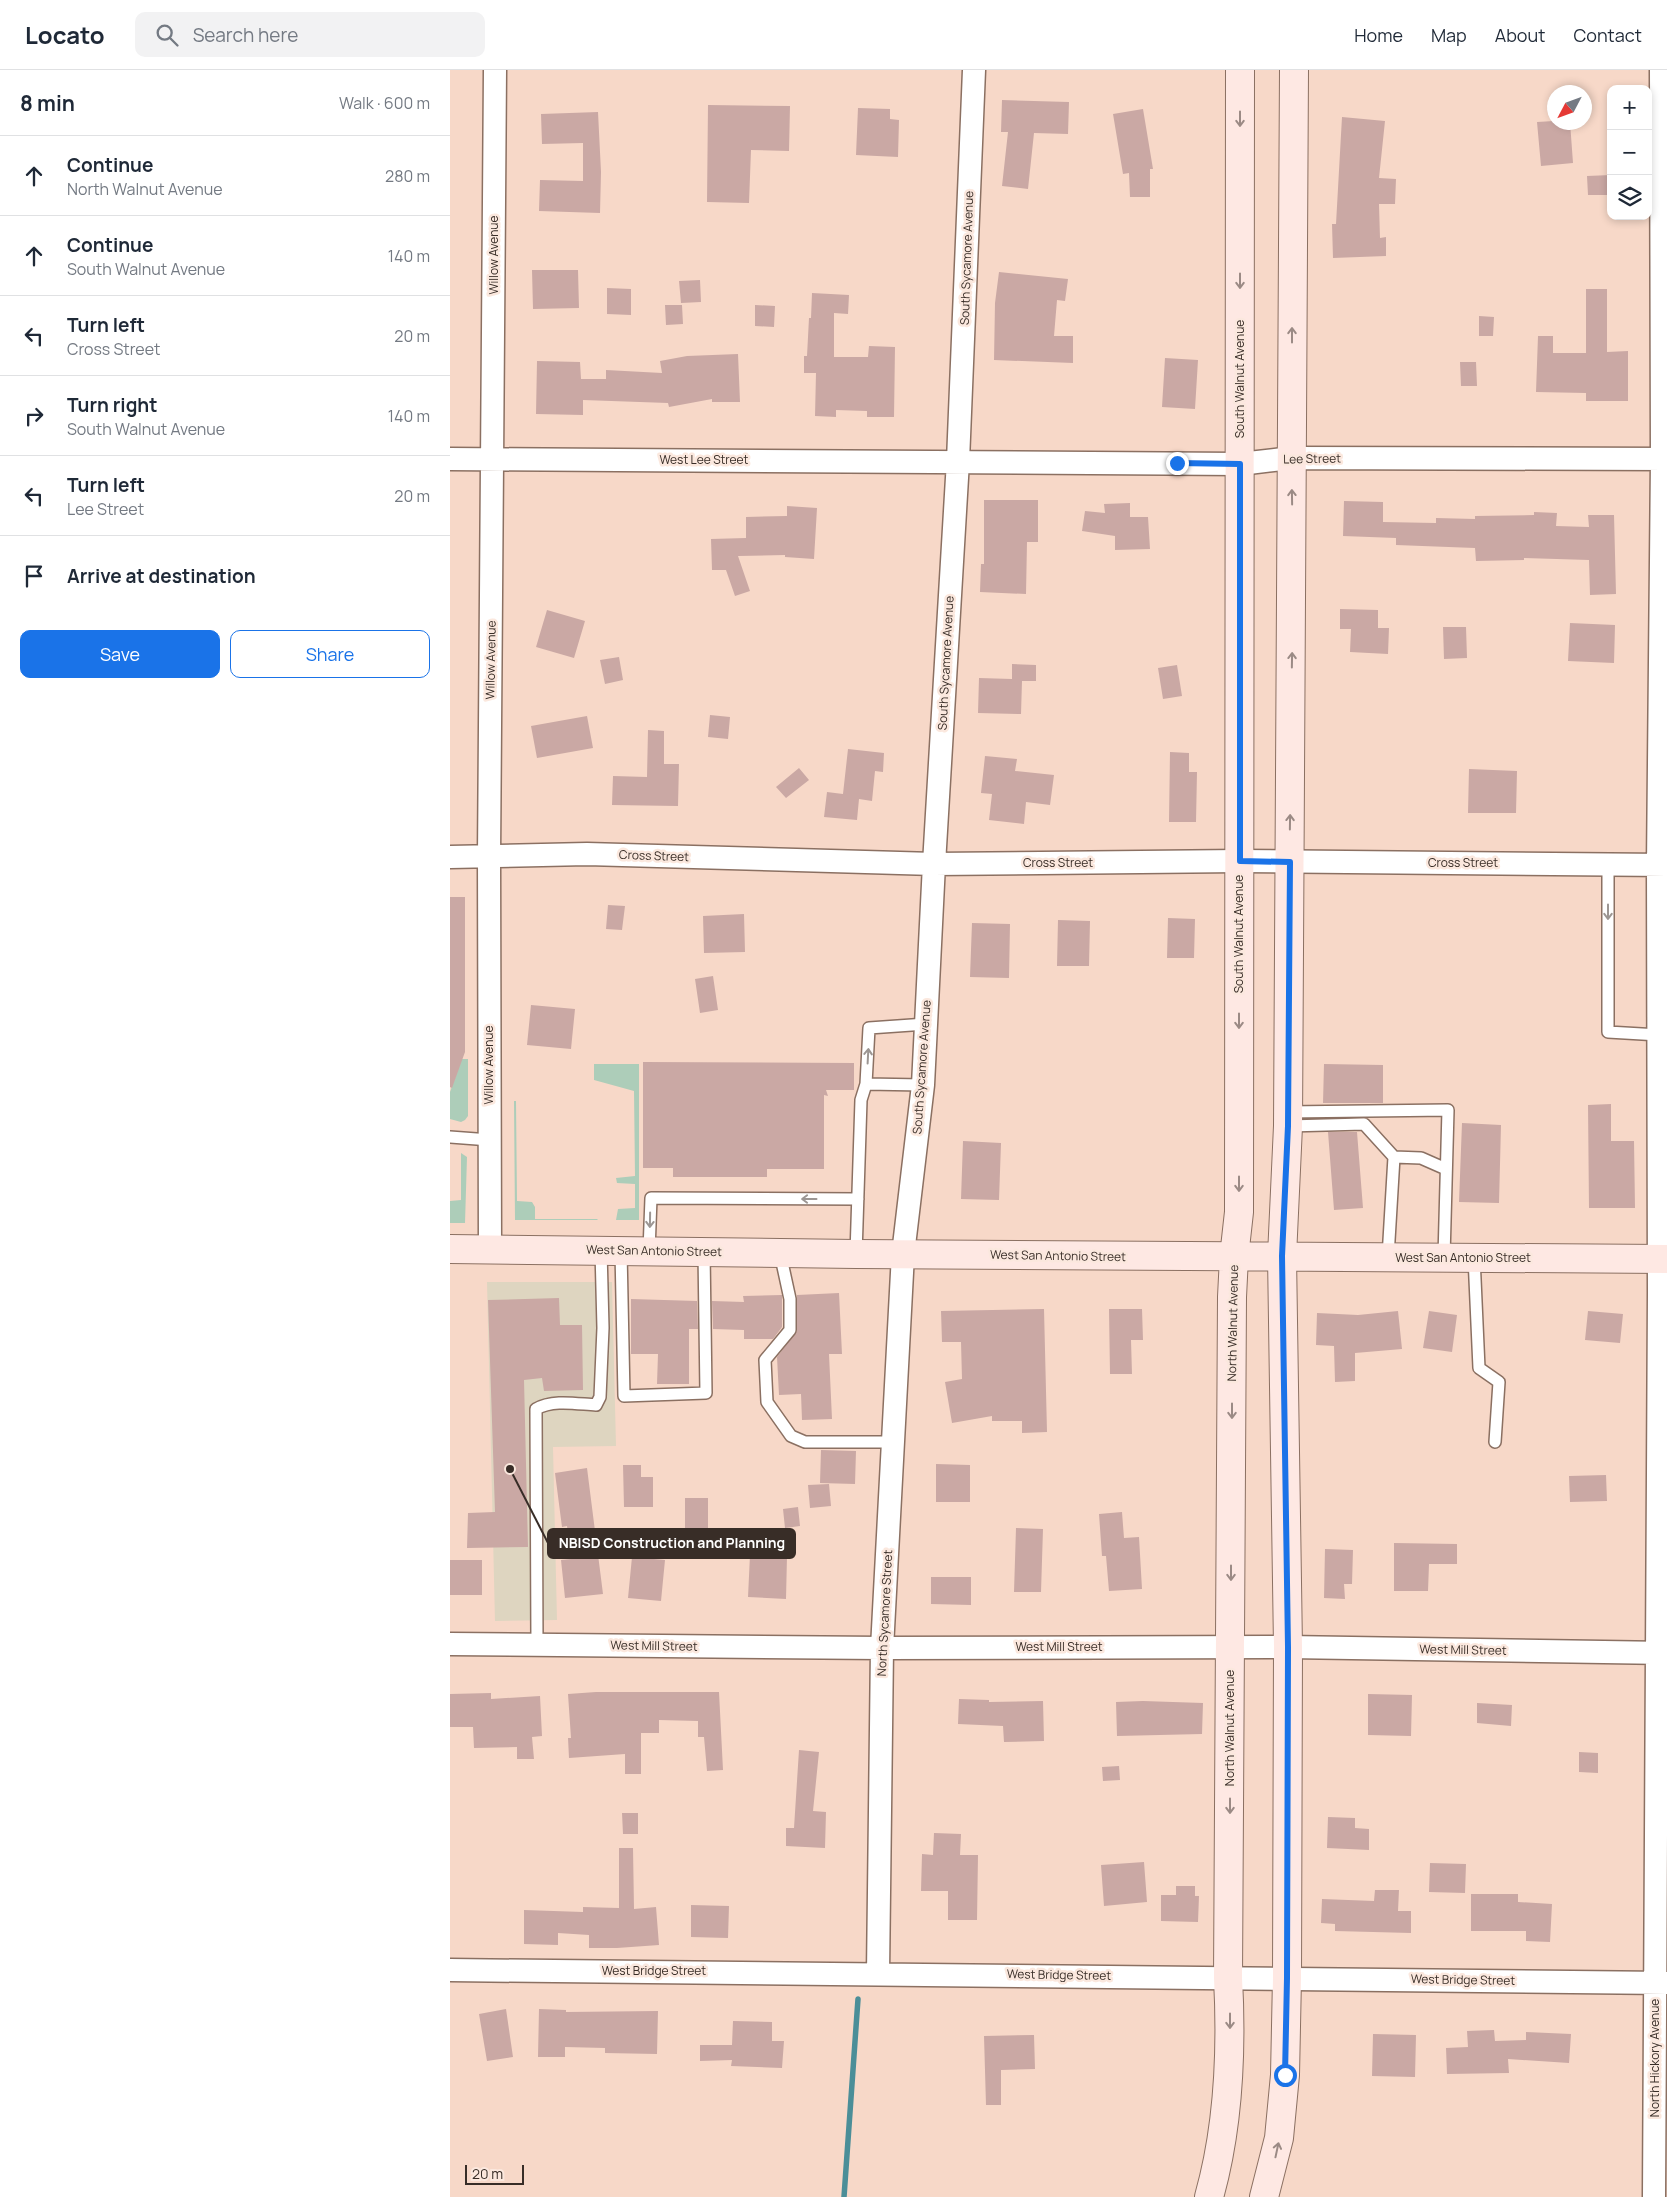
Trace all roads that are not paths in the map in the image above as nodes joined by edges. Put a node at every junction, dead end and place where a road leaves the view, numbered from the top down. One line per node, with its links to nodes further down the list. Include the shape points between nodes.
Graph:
1 (495, 70): 8 (street, Willow Avenue)
2 (974, 70): 10 (street, South Sycamore Avenue)
3 (1240, 70): 11 (main road, South Walnut Avenue, one-way to 11)
4 (1294, 70): 6 (main road, one-way to 4)
5 (1661, 70): 9 (street, North Hickory Avenue)
6 (1291, 458): 9 (street, Lee Street); 11 (street, Lee Street); 15 (main road, one-way to 6)
7 (450, 459): 8 (street, West Lee Street)
8 (493, 459): 10 (street, West Lee Street); 13 (street, Willow Avenue)
9 (1665, 459): 18 (street, North Hickory Avenue)
10 (958, 461): 11 (street, Lee Street); 16 (street, South Sycamore Avenue)
11 (1240, 464): 14 (main road, South Walnut Avenue)
12 (450, 857): 13 (street, Cross Street)
13 (489, 857): 16 (street, Cross Street, via 587,854); 26 (street, Willow Avenue)
14 (1240, 861): 15 (street, Cross Street); 16 (street, Cross Street); 39 (main road, South Walnut Avenue, one-way to 39, via 1239,1212)
15 (1290, 862): 17 (street, Cross Street); 23 (main road)
16 (934, 864): 19 (street, South Sycamore Avenue)
17 (1608, 864): 18 (street, Cross Street); 20 (lane, one-way to 20, via 1608,1032)
18 (1663, 865): 20 (street, North Hickory Avenue)
19 (926, 1024): 21 (lane, one-way to 19, via 870,1028); 22 (street, South Sycamore Avenue)
20 (1659, 1036): 24 (street, North Hickory Avenue)
21 (866, 1084): 22 (lane); 29 (lane, via 861,1100)
22 (923, 1085): 37 (street, South Sycamore Avenue)
23 (1288, 1119): 27 (lane, via 1364,1124); 28 (lane, via 1448,1110); 38 (main road)
24 (1663, 1127): 43 (street, North Hickory Avenue)
25 (450, 1137): 26 (lane)
26 (490, 1140): 31 (street, Willow Avenue)
27 (1394, 1157): 28 (lane, via 1421,1158); 40 (lane)
28 (1446, 1168): 41 (lane)
29 (858, 1199): 33 (lane, one-way to 33, via 651,1198); 36 (lane)
30 (450, 1249): 31 (main road, West San Antonio Street)
31 (490, 1249): 32 (main road, West San Antonio Street)
32 (611, 1251): 33 (main road, West San Antonio Street); 34 (lane, via 624,1396 706,1393); 47 (lane, via 602,1328 600,1397 596,1405 565,1403 536,1408)
33 (649, 1251): 34 (main road, West San Antonio Street)
34 (704, 1252): 35 (main road, West San Antonio Street)
35 (780, 1253): 36 (main road, West San Antonio Street); 44 (lane, via 790,1299 790,1330 765,1360 767,1402 791,1436 805,1442)
36 (856, 1254): 37 (main road, West San Antonio Street)
37 (903, 1254): 39 (main road, West San Antonio Street); 44 (street, North Sycamore Street)
38 (1282, 1256): 39 (main road, West San Antonio Street); 40 (main road, West San Antonio Street); 49 (main road)
39 (1234, 1257): 48 (main road, North Walnut Avenue, one-way to 48)
40 (1388, 1257): 41 (main road, West San Antonio Street)
41 (1444, 1257): 42 (main road, West San Antonio Street)
42 (1474, 1257): 43 (main road, West San Antonio Street); 45 (lane, via 1479,1368 1498,1382)
43 (1663, 1259): 51 (street, North Hickory Avenue)
44 (894, 1442): 50 (street, North Sycamore Street)
45 (1495, 1442)
46 (450, 1644): 47 (street, West Mill Street)
47 (537, 1645): 50 (street, West Mill Street)
48 (1231, 1647): 49 (street, West Mill Street); 50 (street, West Mill Street); 54 (main road, North Walnut Avenue, one-way to 54)
49 (1288, 1647): 51 (street, West Mill Street); 55 (main road)
50 (882, 1648): 53 (street, North Sycamore Street)
51 (1662, 1653): 56 (street, North Hickory Avenue)
52 (450, 1970): 53 (street, West Bridge Street)
53 (878, 1973): 54 (street, West Bridge Street)
54 (1228, 1978): 55 (street, West Bridge Street); 57 (main road, North Walnut Avenue, one-way to 57, via 1227,2112)
55 (1287, 1978): 56 (street, West Bridge Street); 58 (main road, one-way to 55, via 1279,2138 1285,2075)
56 (1661, 1983): 59 (street, North Hickory Avenue)
57 (1209, 2197)
58 (1264, 2197)
59 (1654, 2197)

